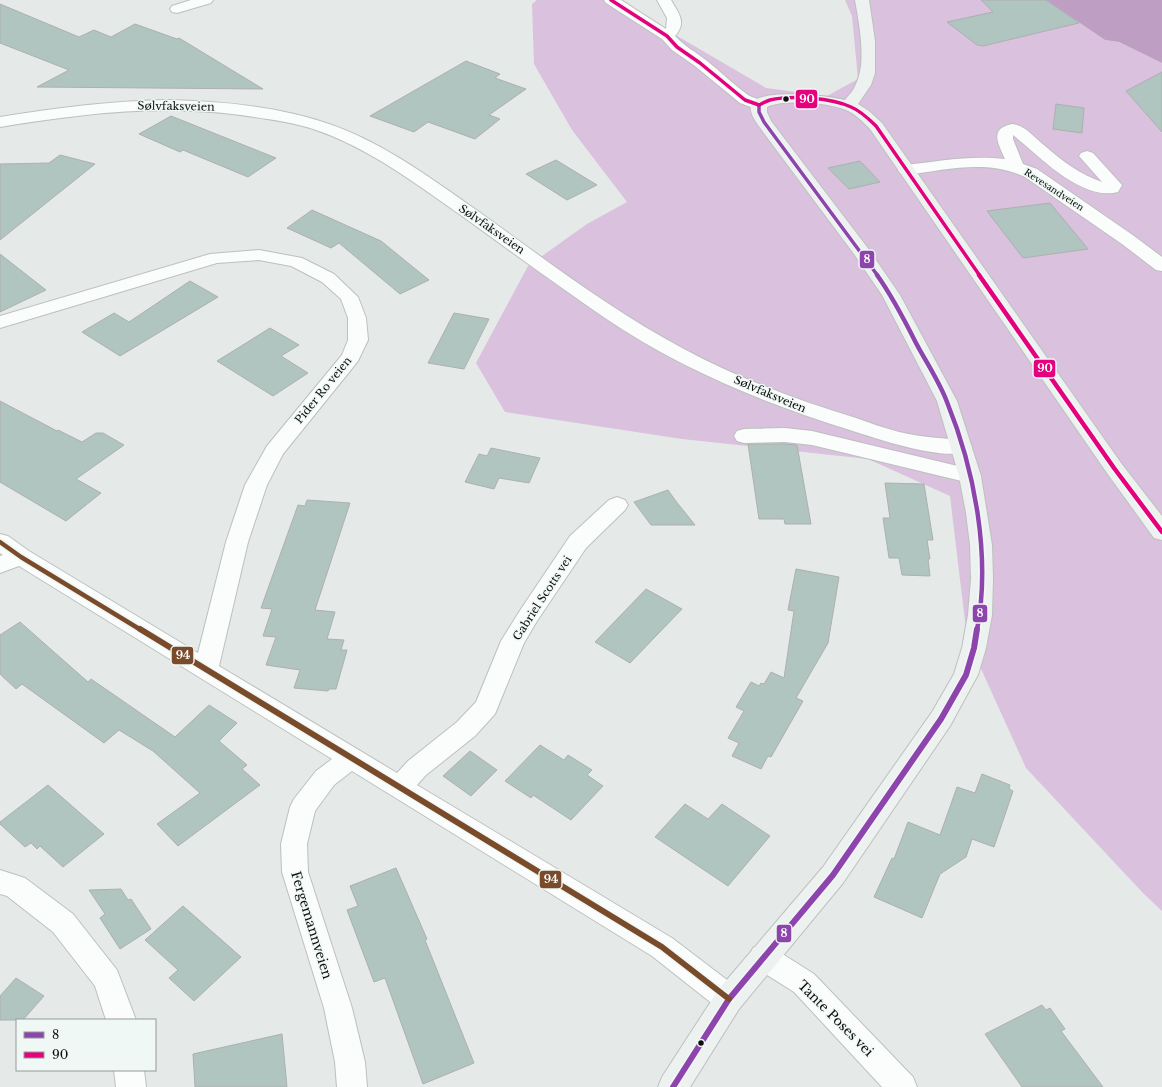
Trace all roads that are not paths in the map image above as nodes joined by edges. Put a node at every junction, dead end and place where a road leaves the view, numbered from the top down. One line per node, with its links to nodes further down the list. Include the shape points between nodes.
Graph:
1 (206, 0): 5 (street)
2 (611, 0): 6 (street)
3 (664, 0): 6 (street, via 674,18 674,28)
4 (862, 0): 8 (main road, via 868,39 867,69 865,82)
5 (177, 9)
6 (667, 36): 7 (street, via 677,47 734,92 745,100)
7 (759, 105): 8 (main road, via 778,99); 16 (main road, via 764,122 891,295 947,401)
8 (849, 105): 12 (main road, via 864,114 876,126)
9 (0, 122): 16 (street, Sølvfaksveien, via 94,108 158,103 200,104 293,118 332,130 367,145 442,194 611,314 678,354 760,392 817,414 908,441)
10 (1087, 156): 11 (street, via 1114,185 1112,188 1095,186 1078,177 1012,129 1006,131 1005,139)
11 (1016, 166): 12 (street, Revesandveien, via 980,162); 13 (street, Revesandveien, via 1031,173)
12 (906, 170): 19 (main road, via 1114,468)
13 (1162, 266)
14 (0, 322): 22 (street, Pider Ro veien, via 201,263 259,255 296,262 328,278 348,297 357,318 358,340 351,357 274,451 256,485 237,542)
15 (744, 436): 17 (street, via 785,435 812,438)
16 (962, 447): 17 (main road)
17 (970, 476): 26 (main road, via 981,545 982,579 980,615 966,675 940,719 833,875)
18 (618, 505): 24 (street, Gabriel Scotts vei, via 578,542 528,615 513,641 486,706 466,729 417,768)
19 (1162, 532)
20 (0, 542): 21 (street)
21 (10, 561): 22 (street)
22 (206, 671): 23 (street)
23 (350, 757): 24 (street); 31 (street, Fergemannveien, via 325,778 303,807 294,844 295,872 338,1008 350,1062)
24 (399, 788): 27 (street, via 662,947)
25 (0, 882): 28 (street, via 15,886 63,923 107,980)
26 (763, 957): 27 (main road); 33 (street, Tante Poses vei, via 804,984)
27 (729, 999): 32 (main road)
28 (121, 1019)
29 (129, 1071): 30 (street)
30 (131, 1087)
31 (352, 1087)
32 (673, 1087)
33 (902, 1087)

